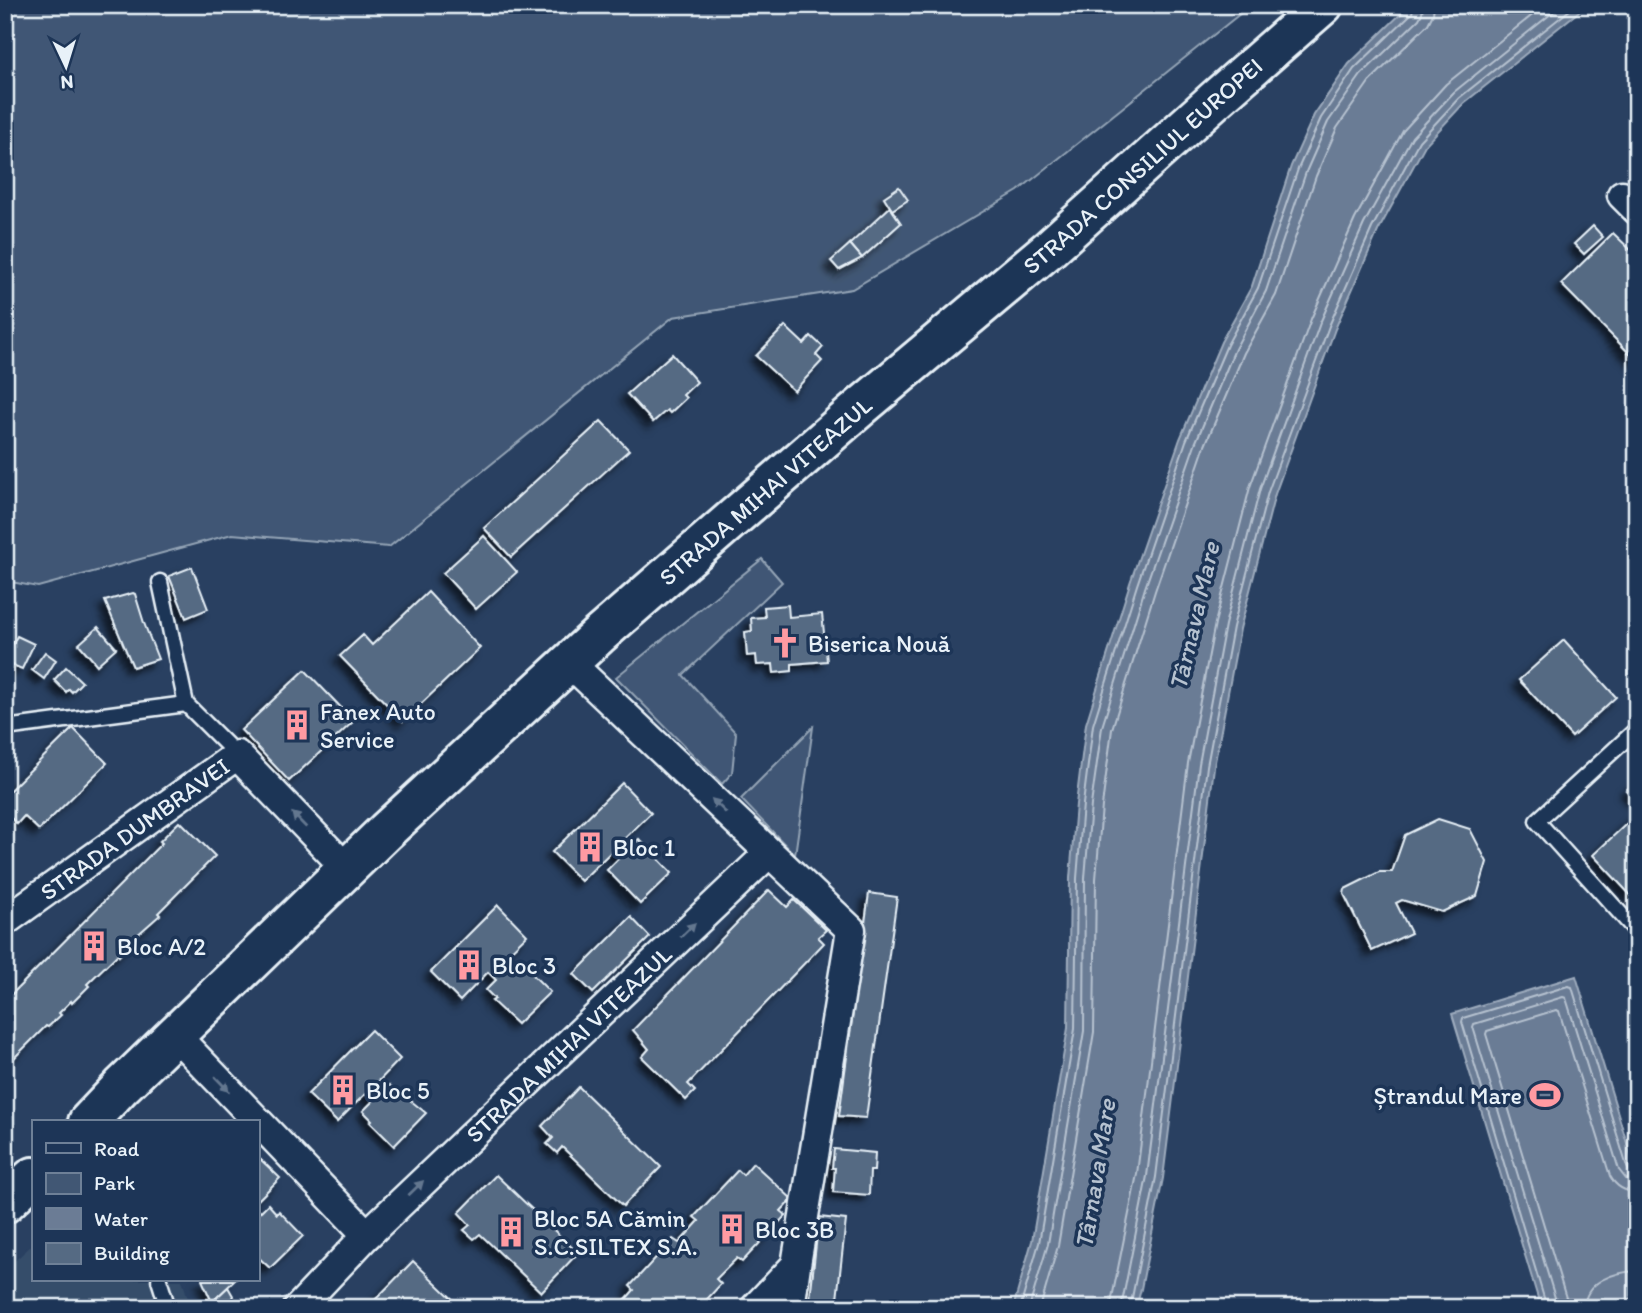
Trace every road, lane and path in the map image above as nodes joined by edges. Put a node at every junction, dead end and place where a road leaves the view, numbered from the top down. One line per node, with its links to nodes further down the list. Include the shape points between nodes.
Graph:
1 (1322, 5): 2 (highway, STRADA CONSILIUL EUROPEI)
2 (962, 322): 4 (highway, STRADA MIHAI VITEAZUL)
3 (160, 582): 5 (lane)
4 (569, 662): 9 (street, one-way to 4); 10 (highway, STRADA MIHAI VITEAZUL)
5 (186, 704): 6 (lane); 8 (lane)
6 (5, 728)
7 (1637, 729): 12 (lane, via 1537,821)
8 (237, 755): 10 (street, STRADA DUMBRAVEI, one-way to 8); 11 (street, STRADA DUMBRAVEI)
9 (768, 853): 19 (street, STRADA MIHAI VITEAZUL, one-way to 9); 20 (street, via 851,930)
10 (347, 869): 13 (highway, STRADA MIHAI VITEAZUL)
11 (5, 921)
12 (1637, 932)
13 (175, 1035): 14 (highway, STRADA MIHAI VITEAZUL); 15 (street, one-way to 15)
14 (90, 1120)
15 (257, 1120)
16 (259, 1122): 19 (street, one-way to 19)
17 (32, 1178): 18 (highway)
18 (5, 1203)
19 (367, 1235): 23 (street, STRADA MIHAI VITEAZUL)
20 (796, 1265): 24 (street); 25 (street)
21 (160, 1282): 22 (lane)
22 (168, 1308)
23 (299, 1308)
24 (755, 1308)
25 (790, 1308)

